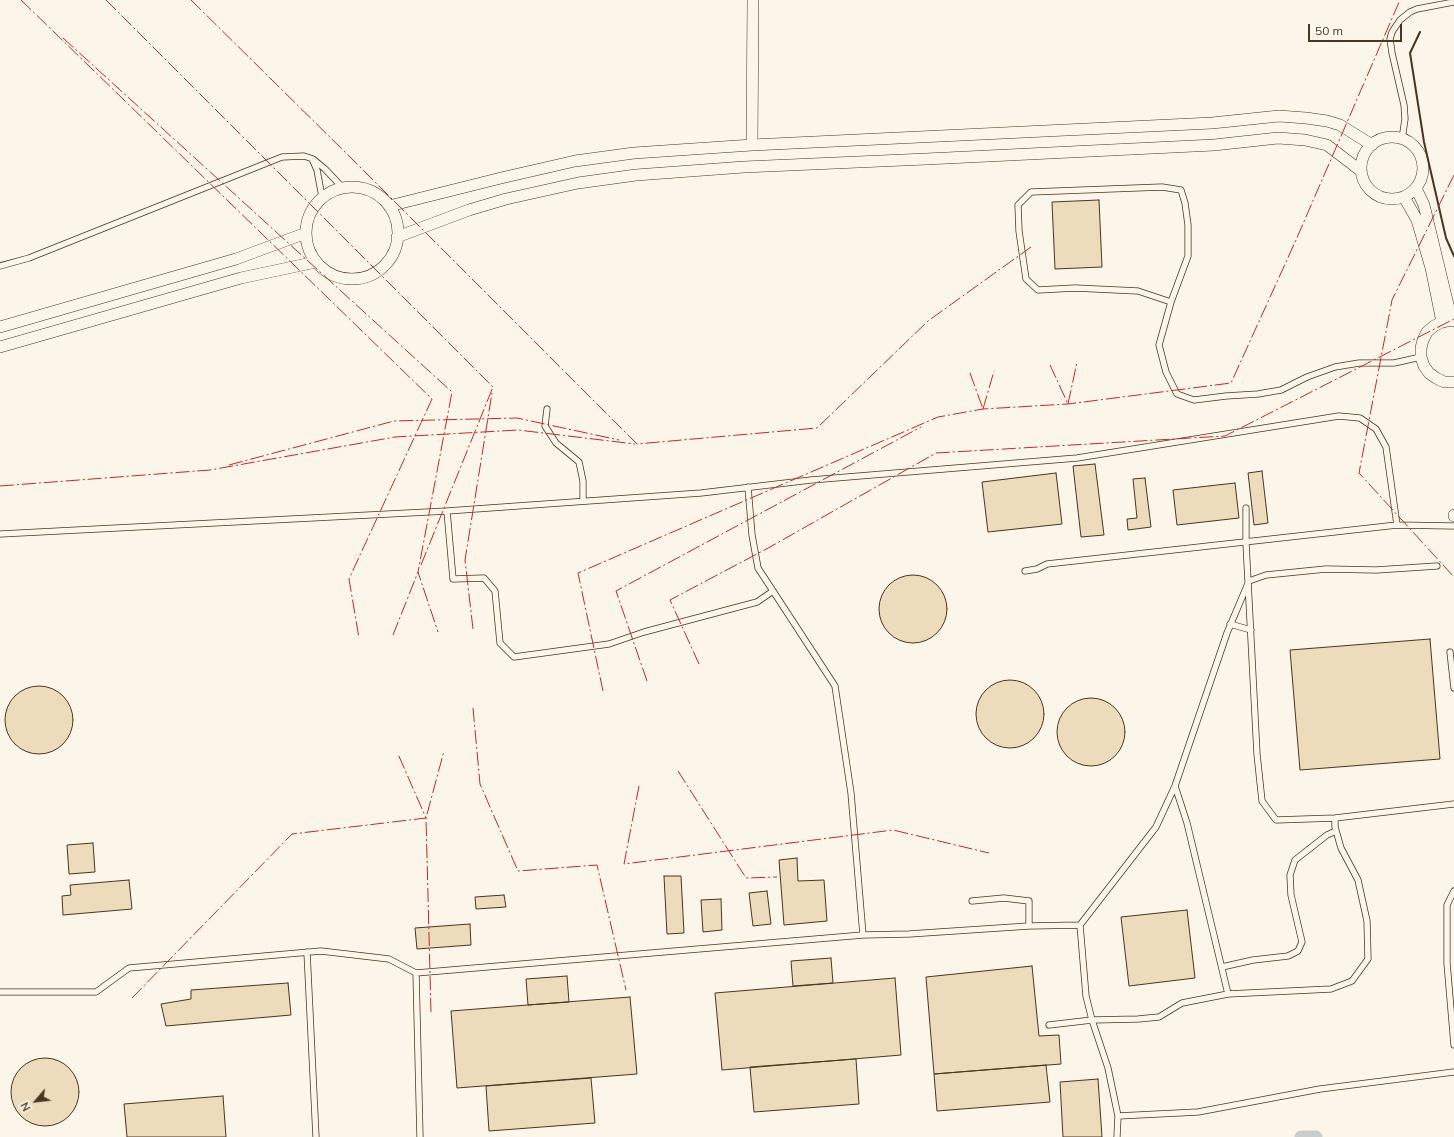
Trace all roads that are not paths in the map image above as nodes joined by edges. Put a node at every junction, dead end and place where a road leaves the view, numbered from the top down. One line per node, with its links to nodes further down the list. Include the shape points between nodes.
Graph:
1 (753, 0): 4 (street)
2 (1454, 2): 3 (lane, via 1416,9 1400,20 1392,32 1392,53 1404,105)
3 (1402, 139): 5 (street, via 1385,138); 9 (street, via 1413,146 1422,162 1420,180)
4 (752, 145): 5 (street, via 1212,123 1279,116 1327,121 1340,125); 12 (street, via 634,153 575,161)
5 (1372, 145): 7 (street, via 1365,152)
6 (312, 159): 8 (lane); 11 (lane, via 318,170); 16 (lane, via 304,156 282,157 29,258)
7 (1361, 171): 10 (street, via 1366,185 1376,195 1385,199); 14 (street, via 1327,145 1278,138 1214,145 636,174 578,183 506,199)
8 (343, 188): 11 (street); 12 (street, via 365,189 378,195)
9 (1416, 188): 10 (street); 18 (street, via 1424,205)
10 (1404, 197): 18 (street, via 1417,220)
11 (322, 198): 13 (street, via 316,203 309,217)
12 (389, 206): 14 (street, via 396,221)
13 (306, 233): 15 (street, via 309,248); 19 (street, via 236,260)
14 (397, 237): 15 (street, via 396,246 387,262 365,277 338,277)
15 (316, 262): 20 (street, via 241,278)
16 (0, 266)
17 (1171, 302): 17 (lane, via 1188,256 1188,225 1181,190 1162,187 1031,192 1018,205 1026,279 1038,290 1138,290); 21 (lane, via 1159,345 1166,372 1177,394 1194,400 1281,390 1335,367 1359,363 1394,363)
18 (1449, 321): 21 (street, via 1434,326 1427,332 1421,348)
19 (0, 327)
20 (0, 347)
21 (1421, 357): 22 (street, via 1429,373 1444,382)
22 (1454, 383)
23 (547, 409): 25 (lane, via 545,426 556,443 579,462 583,481)
24 (748, 487): 25 (lane, via 701,493); 28 (lane, via 1077,458 1339,416 1360,418 1376,429 1386,447); 35 (lane, via 758,568)
25 (583, 501): 27 (lane)
26 (1246, 508): 31 (lane)
27 (447, 511): 30 (lane); 35 (lane, via 453,579 484,578 495,591 500,644 514,656 609,644 756,602)
28 (1397, 525): 29 (lane); 31 (lane)
29 (1454, 526)
30 (0, 534)
31 (1246, 543): 33 (lane, via 1047,564); 34 (lane)
32 (1437, 566): 34 (lane, via 1376,570 1326,569 1266,575)
33 (1025, 571)
34 (1248, 581): 36 (lane); 37 (lane)
35 (773, 591): 48 (lane, via 835,686 851,793)
36 (1230, 624): 37 (lane); 40 (lane)
37 (1251, 630): 42 (lane, via 1262,801 1276,820)
38 (1450, 652): 39 (lane)
39 (1454, 688)
40 (1174, 786): 46 (lane, via 1156,827); 50 (lane, via 1187,823)
41 (1454, 804): 42 (lane)
42 (1334, 818): 43 (lane)
43 (1336, 831): 50 (lane, via 1295,860 1290,875 1291,896 1302,942 1298,951 1288,956); 53 (lane, via 1341,848 1358,880 1367,920 1368,959 1352,981 1331,989)
44 (1454, 891): 56 (lane, via 1447,905 1447,963)
45 (972, 901): 47 (lane, via 1004,898 1029,901)
46 (1080, 925): 47 (lane); 54 (lane, via 1086,996)
47 (1029, 926): 48 (lane)
48 (864, 935): 51 (lane)
49 (307, 952): 51 (lane, via 321,951 389,959); 52 (lane, via 129,968 96,992); 59 (lane)
50 (1222, 967): 53 (lane)
51 (416, 973): 60 (lane)
52 (0, 992)
53 (1228, 994): 54 (lane, via 1182,1003 1159,1017)
54 (1092, 1020): 55 (lane); 58 (lane, via 1108,1068)
55 (1049, 1025)
56 (1454, 1045)
57 (1454, 1072): 58 (lane, via 1320,1089 1198,1112)
58 (1118, 1116): 61 (lane)
59 (316, 1137)
60 (420, 1137)
61 (1117, 1137)

